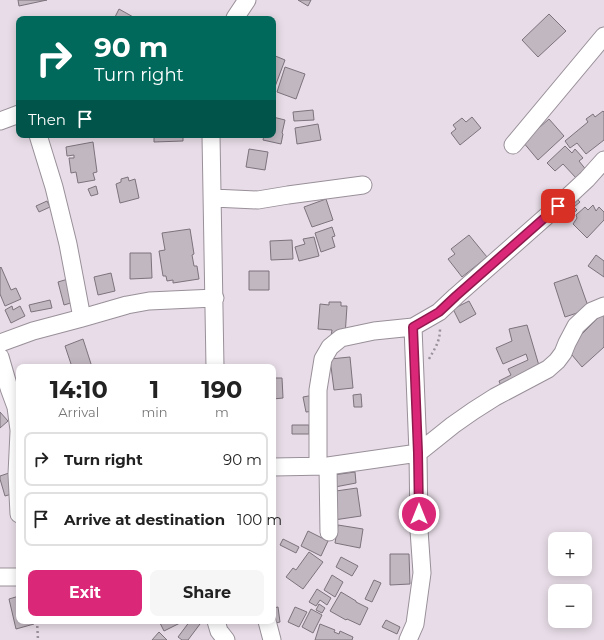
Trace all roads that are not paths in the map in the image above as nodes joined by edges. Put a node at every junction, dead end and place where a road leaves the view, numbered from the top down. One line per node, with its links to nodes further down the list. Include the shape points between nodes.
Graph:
1 (235, 0): 3 (street)
2 (248, 0): 4 (street)
3 (235, 16)
4 (237, 16)
5 (604, 36): 10 (street)
6 (16, 115): 7 (street)
7 (0, 121)
8 (39, 138): 16 (street, via 68,244)
9 (211, 138): 13 (street)
10 (513, 145)
11 (604, 160): 17 (street, via 558,206 439,312)
12 (363, 185): 13 (street, via 258,200)
13 (213, 198): 14 (street)
14 (214, 298): 16 (street, via 149,301); 20 (street)
15 (604, 306): 22 (street, via 592,311 576,326 563,352 548,369 473,411)
16 (82, 318): 18 (street, via 33,330)
17 (413, 327): 22 (street); 23 (street, via 340,338 330,347 323,359 318,390)
18 (0, 343)
19 (0, 357): 21 (street)
20 (215, 364)
21 (16, 407)
22 (418, 453): 23 (street); 32 (street, via 422,574 415,624)
23 (323, 466): 24 (street); 25 (street)
24 (276, 467)
25 (329, 532)
26 (0, 577): 27 (street)
27 (16, 577)
28 (217, 624): 30 (street)
29 (269, 624): 31 (street)
30 (226, 640)
31 (272, 640)
32 (408, 640)

